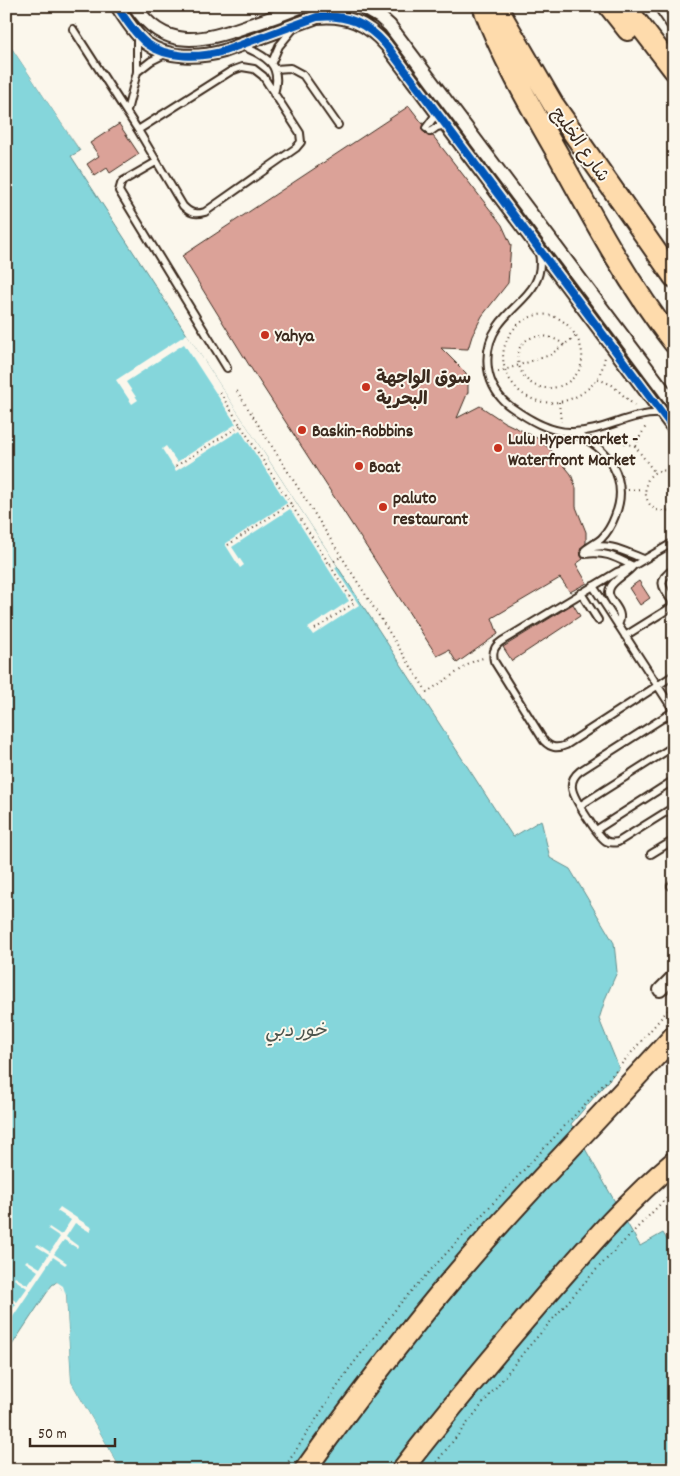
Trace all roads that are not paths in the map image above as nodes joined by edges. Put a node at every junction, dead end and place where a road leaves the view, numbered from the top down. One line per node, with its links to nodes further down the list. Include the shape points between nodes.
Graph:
1 (117, 6): 15 (street)
2 (134, 6): 11 (street, via 148,23 161,32 190,40 221,35)
3 (302, 6): 11 (street)
4 (361, 6): 33 (street, via 390,26)
5 (482, 6): 31 (main road, via 511,71 592,215 636,290)
6 (496, 6): 28 (main road, شارع الخليج, via 553,104)
7 (510, 6): 28 (main road, via 582,130)
8 (609, 6): 18 (main road, via 630,32)
9 (625, 6): 18 (main road)
10 (657, 6): 14 (lane)
11 (282, 10)
12 (296, 25): 16 (street); 19 (lane, via 279,46); 23 (street, via 330,16 356,20 367,26 386,45)
13 (73, 30): 22 (lane)
14 (674, 31)
15 (137, 34): 17 (street, via 156,49); 20 (lane)
16 (239, 45): 17 (street, via 210,55); 19 (lane, via 257,52)
17 (168, 52): 20 (lane)
18 (669, 63)
19 (273, 65): 21 (lane, via 277,81); 24 (lane, via 290,68 303,75)
20 (137, 72): 22 (lane)
21 (274, 94): 26 (lane, via 259,72 248,67 236,68); 27 (lane, via 300,133 299,145 205,212 189,212 183,206)
22 (127, 111): 26 (lane)
23 (437, 113): 25 (street); 25 (lane, via 428,130)
24 (338, 125)
25 (446, 125): 29 (street)
26 (138, 130): 27 (lane)
27 (156, 162): 32 (lane, via 123,181 119,191)
28 (605, 180): 30 (main road, شارع الخليج)
29 (537, 245): 34 (street); 36 (lane, via 540,257 536,281 530,292 497,327 487,358 489,375 505,403 520,414 537,423)
30 (674, 278)
31 (674, 343)
32 (227, 368)
33 (674, 404)
34 (658, 414): 35 (street); 36 (lane, via 635,416 589,431)
35 (674, 429)
36 (570, 432): 38 (lane, via 586,438 610,460 618,475 621,491 619,508 612,524 602,538)
37 (674, 542): 39 (lane)
38 (585, 552): 39 (lane, via 595,547 610,546); 40 (lane, via 608,554)
39 (644, 560): 40 (lane)
40 (633, 566): 42 (lane); 45 (lane, via 609,591 620,613)
41 (674, 569): 46 (lane, via 664,576 662,582 673,604)
42 (593, 586): 43 (lane); 45 (lane)
43 (581, 593): 44 (lane); 48 (lane, via 497,644 493,655 544,741 557,748 566,745)
44 (598, 620)
45 (618, 625): 46 (lane)
46 (626, 636): 48 (lane)
47 (674, 675): 48 (lane)
48 (657, 686): 49 (lane)
49 (674, 711): 52 (lane, via 577,774 572,788)
50 (674, 746): 52 (lane)
51 (674, 780): 54 (lane)
52 (581, 805): 54 (lane)
53 (674, 807): 54 (lane, via 618,842 605,841)
54 (596, 830)
55 (674, 840): 56 (lane)
56 (651, 854)
57 (674, 976): 58 (street)
58 (660, 990)
59 (674, 1036): 61 (main road, via 490,1235 399,1343)
60 (674, 1162): 62 (main road, via 579,1257)
61 (305, 1470)
62 (402, 1470)

